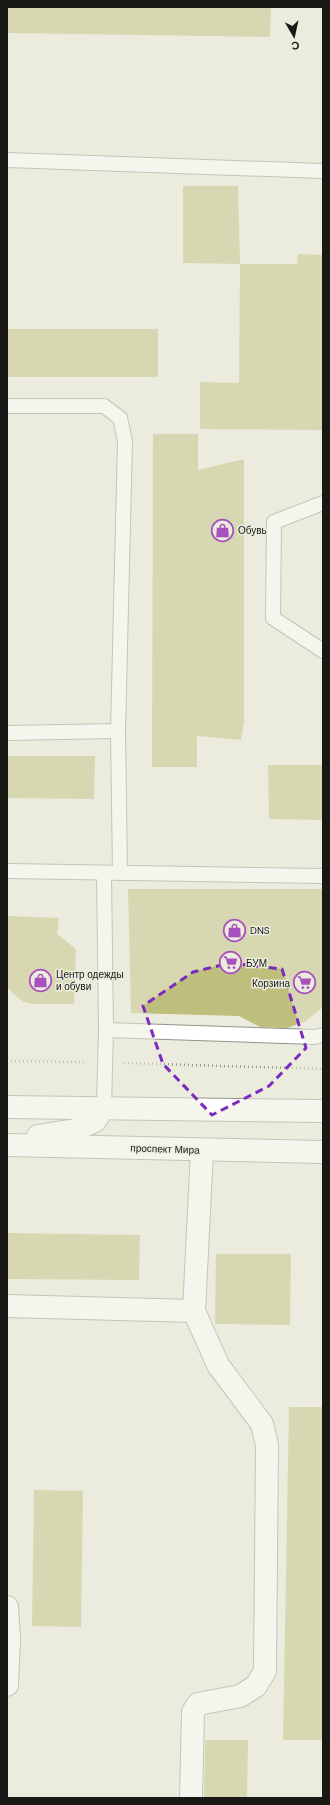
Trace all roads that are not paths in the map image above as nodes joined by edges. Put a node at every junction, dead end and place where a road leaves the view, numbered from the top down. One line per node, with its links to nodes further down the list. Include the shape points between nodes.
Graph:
1 (7, 160): 2 (lane)
2 (323, 171)
3 (7, 406): 6 (lane, via 104,406 120,418 125,441)
4 (323, 503): 5 (lane, via 274,522 273,603 273,618)
5 (323, 651)
6 (118, 731): 7 (lane); 10 (lane)
7 (7, 733)
8 (7, 871): 9 (lane)
9 (104, 873): 10 (lane); 12 (lane)
10 (120, 873): 11 (lane)
11 (323, 876)
12 (106, 1030): 13 (lane, via 315,1037); 15 (lane)
13 (323, 1035)
14 (7, 1107): 15 (street)
15 (104, 1107): 16 (street); 17 (street, via 95,1121 75,1130)
16 (323, 1111)
17 (7, 1140)
18 (7, 1145): 19 (street, проспект Мира)
19 (202, 1150): 20 (street, проспект Мира); 22 (street)
20 (323, 1152)
21 (7, 1306): 22 (street)
22 (194, 1311): 25 (street, via 218,1365 262,1424 267,1445 265,1670 256,1686 240,1696 198,1704 193,1712)
23 (7, 1607): 24 (street)
24 (7, 1685)
25 (191, 1798)

